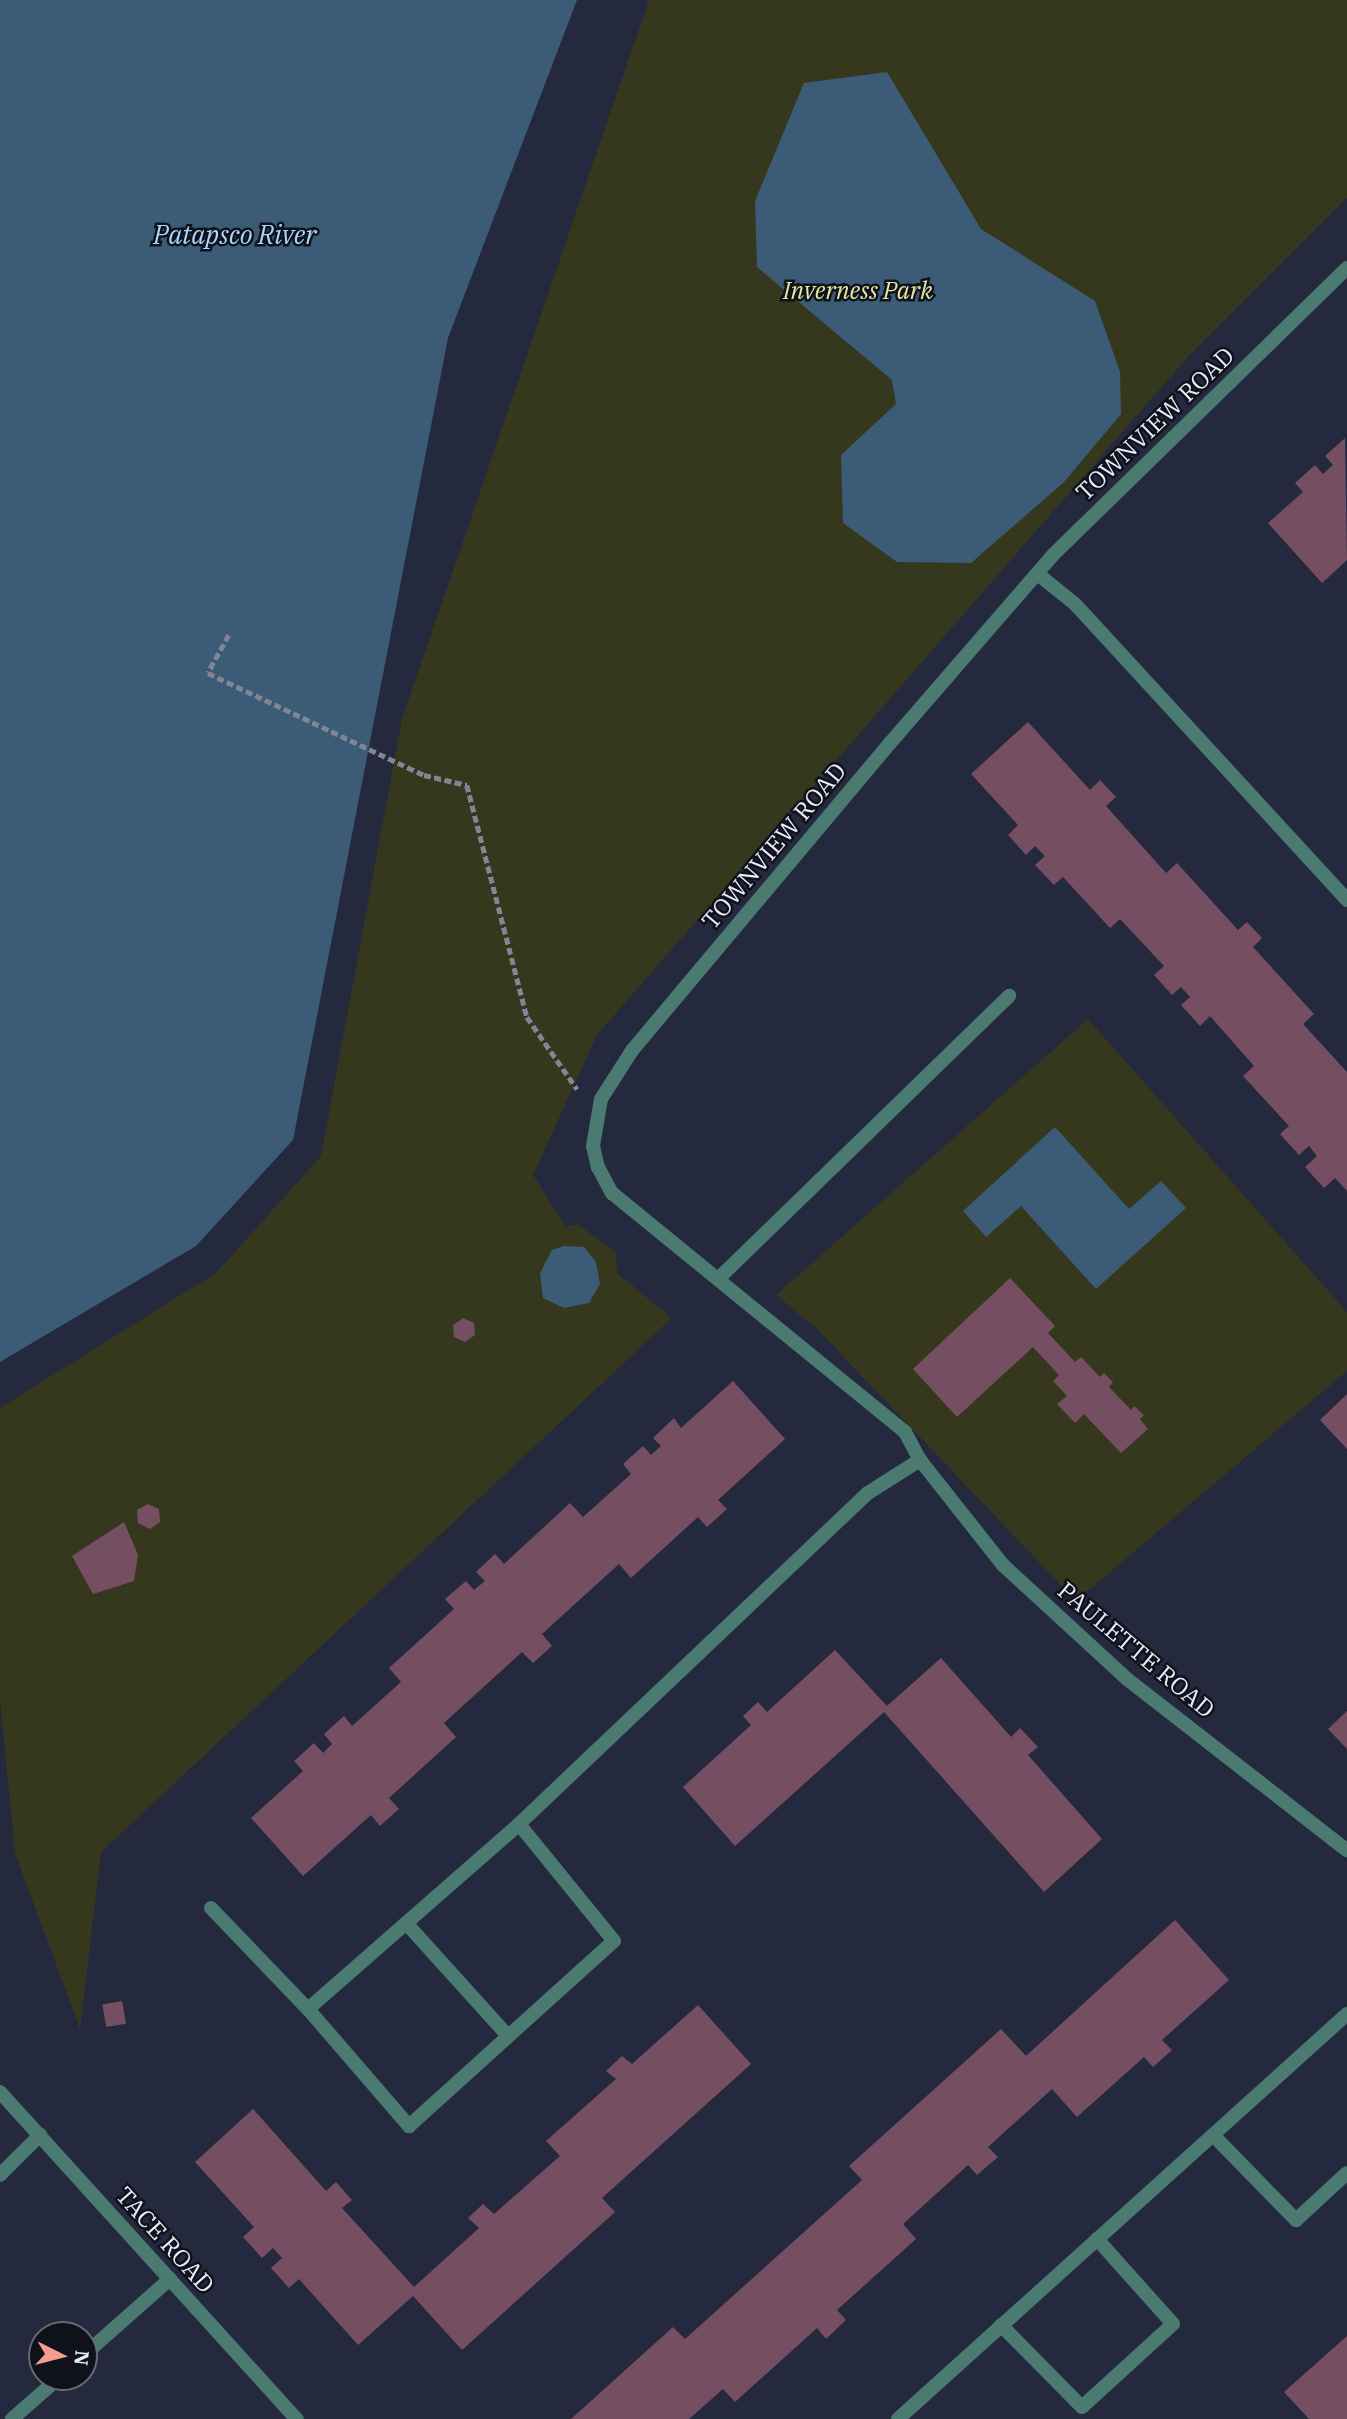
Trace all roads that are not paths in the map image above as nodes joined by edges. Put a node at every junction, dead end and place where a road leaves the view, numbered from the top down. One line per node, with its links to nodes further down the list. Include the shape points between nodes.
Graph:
1 (1347, 268): 2 (street, TOWNVIEW ROAD)
2 (1039, 575): 3 (street, via 1074,604); 5 (street, TOWNVIEW ROAD, via 633,1049 601,1099 593,1146 612,1193)
3 (1347, 900)
4 (1009, 996): 5 (street)
5 (719, 1278): 6 (street, TOWNVIEW ROAD, via 905,1432)
6 (920, 1460): 7 (street, via 868,1493); 8 (street, PAULETTE ROAD, via 1003,1565 1098,1653)
7 (519, 1824): 10 (street); 13 (street, via 614,1941)
8 (1347, 1850)
9 (211, 1908): 11 (street)
10 (406, 1923): 11 (street); 13 (street)
11 (308, 2009): 13 (street, via 409,2126)
12 (1347, 2014): 16 (street)
13 (508, 2036)
14 (0, 2091): 15 (street, TACE ROAD)
15 (40, 2135): 18 (street); 20 (street, TACE ROAD)
16 (1213, 2135): 17 (street, via 1296,2220); 19 (street)
17 (1347, 2173)
18 (0, 2175)
19 (1097, 2239): 21 (street); 21 (street, via 1173,2324 1082,2407)
20 (170, 2279): 22 (street); 25 (street, TACE ROAD)
21 (1002, 2325): 26 (street)
22 (98, 2343)
23 (44, 2391): 24 (street)
24 (12, 2419)
25 (296, 2419)
26 (898, 2419)

